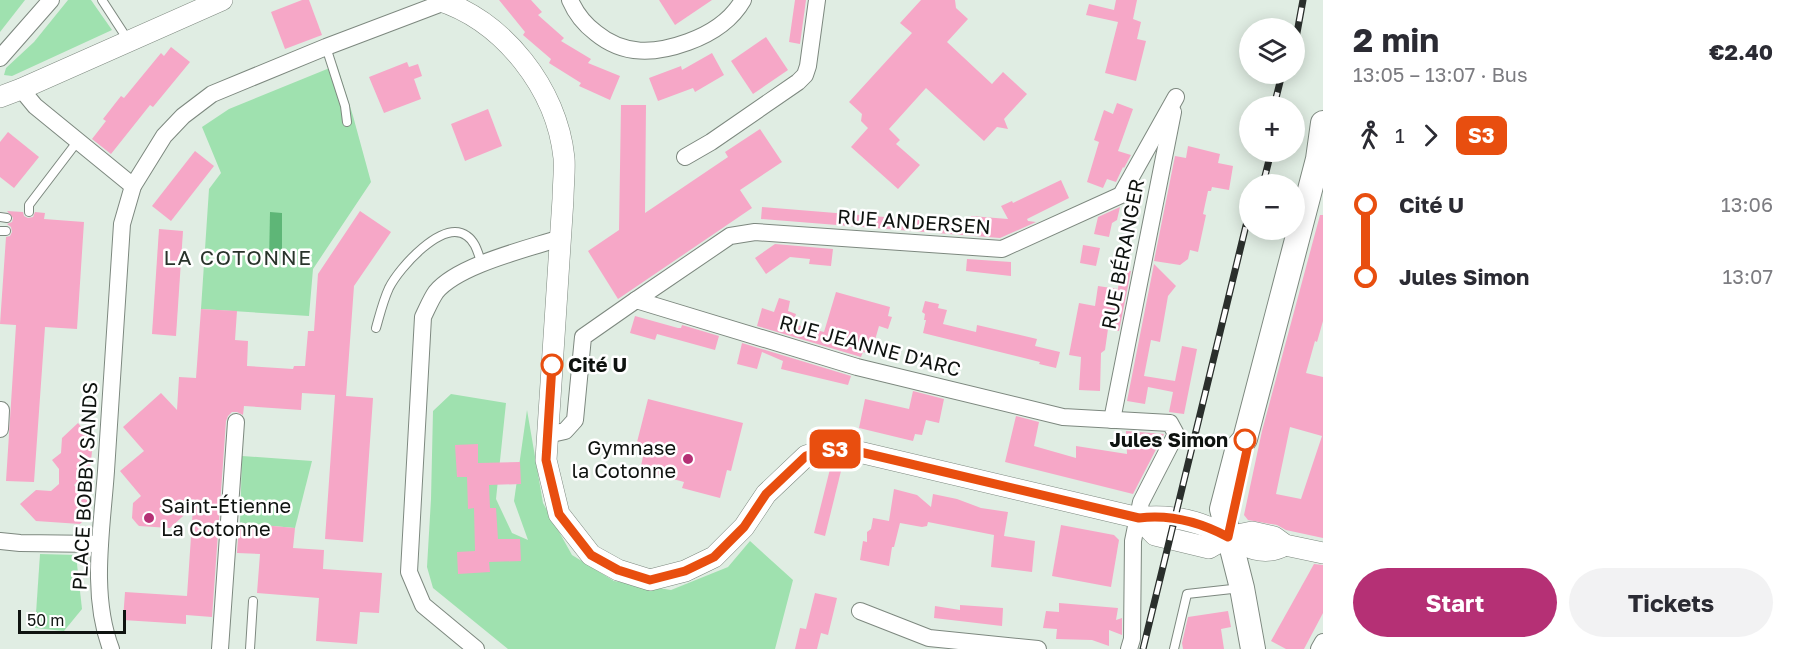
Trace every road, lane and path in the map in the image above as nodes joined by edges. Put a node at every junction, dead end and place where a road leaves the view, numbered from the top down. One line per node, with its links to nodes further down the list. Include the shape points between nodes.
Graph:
1 (51, 0): 10 (street)
2 (102, 0): 8 (lane)
3 (222, 0): 8 (street)
4 (570, 0): 5 (street, via 588,27 610,43 624,49 653,51 669,49 714,30)
5 (743, 0)
6 (817, 0): 17 (street, via 805,75)
7 (444, 1): 9 (street, PLACE BOBBY SANDS); 20 (street, via 493,30 522,59 541,87 556,123 564,158)
8 (128, 41): 11 (street)
9 (326, 47): 14 (lane); 18 (street, PLACE BOBBY SANDS, via 212,94 164,136)
10 (0, 58)
11 (21, 89): 12 (street); 16 (street, via 34,106)
12 (0, 97)
13 (1176, 97): 22 (street, RUE ANDERSEN, via 1121,195 1002,249 755,232 730,236); 25 (street, RUE BÉRANGER)
14 (347, 122)
15 (1323, 123): 30 (main road, via 1318,159 1245,439 1238,447 1222,509)
16 (77, 142): 18 (street); 19 (lane, via 29,205)
17 (685, 157)
18 (133, 186): 32 (street, PLACE BOBBY SANDS, via 122,224)
19 (29, 212)
20 (560, 238): 21 (street); 28 (street)
21 (483, 264): 23 (lane, via 465,234 446,233 415,253 403,266 383,302); 41 (street, via 455,275 436,292 423,317 409,572 423,605)
22 (636, 300): 25 (street, RUE JEANNE D'ARC, via 857,367 1063,417); 28 (street, via 583,338 575,420 566,430)
23 (376, 328)
24 (1, 410): 27 (street)
25 (1112, 420): 29 (street, RUE JEANNE D'ARC, via 1170,423 1176,434 1141,502)
26 (236, 422): 39 (street)
27 (0, 429)
28 (547, 435): 29 (street, via 546,460 559,514 591,555 618,570 650,580 685,571 714,557 790,471 806,456 827,449 860,452)
29 (1139, 518): 30 (street, via 1155,535 1209,548); 43 (street, via 1133,541)
30 (1228, 537): 33 (street, via 1252,532 1274,537 1285,545); 34 (main road)
31 (0, 541): 32 (street)
32 (100, 544): 38 (street, PLACE BOBBY SANDS, via 100,598)
33 (1323, 553)
34 (1242, 588): 44 (lane, via 1187,594); 45 (main road)
35 (254, 601): 40 (lane)
36 (860, 611): 42 (street, via 929,638)
37 (1323, 642): 46 (street)
38 (111, 649)
39 (220, 649)
40 (250, 649)
41 (476, 649)
42 (1038, 649)
43 (1129, 649)
44 (1174, 649)
45 (1253, 649)
46 (1319, 649)

